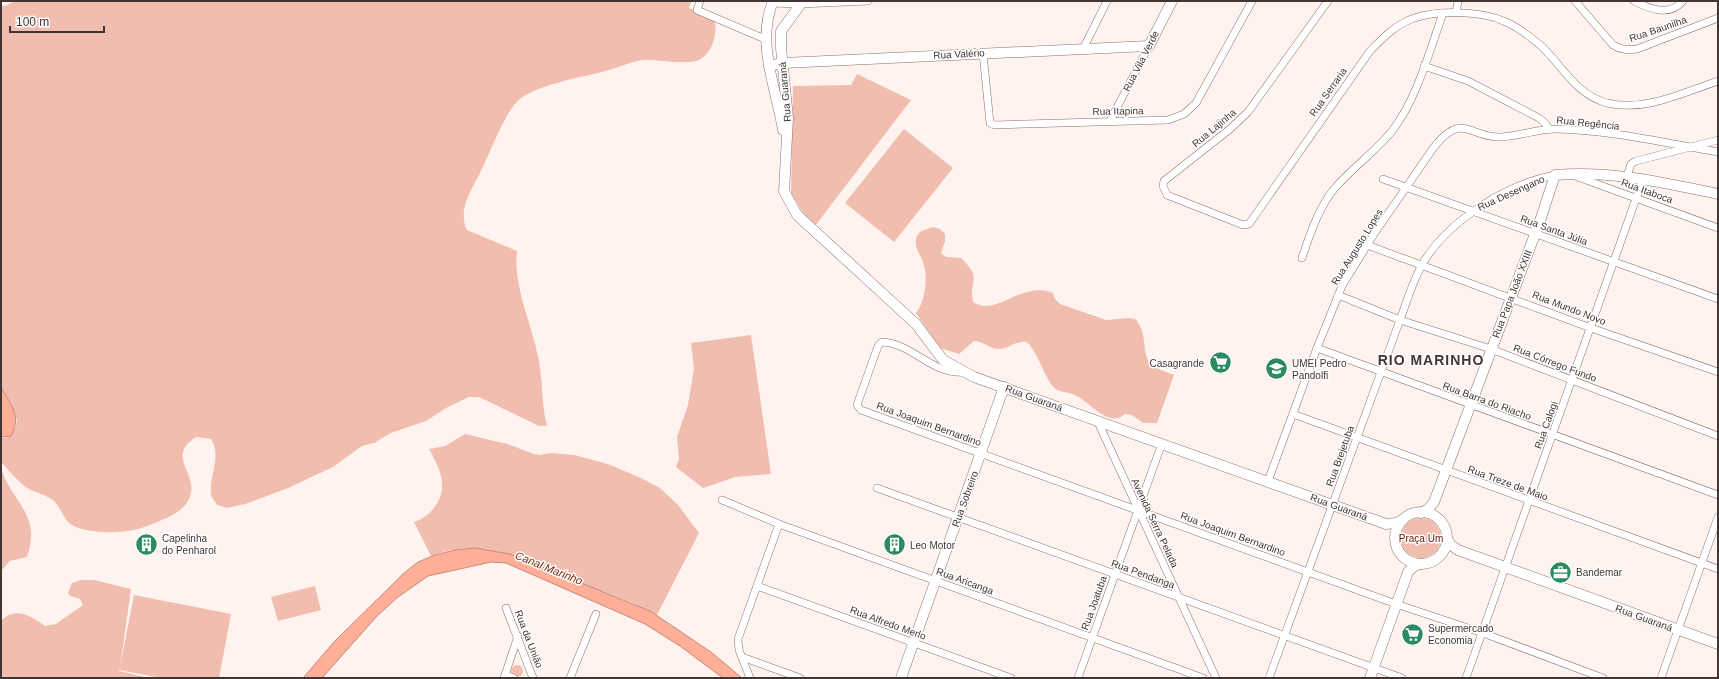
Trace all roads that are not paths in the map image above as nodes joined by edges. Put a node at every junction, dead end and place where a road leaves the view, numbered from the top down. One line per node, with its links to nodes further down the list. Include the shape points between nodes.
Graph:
1 (700, 1): 18 (street, via 697,10)
2 (868, 1): 12 (street)
3 (1107, 1): 20 (street)
4 (1172, 1): 19 (street, Rua Vila Verde)
5 (1252, 1): 26 (street, Rua Itapina, via 1201,96 1190,110 1168,120)
6 (1328, 1): 41 (street, Rua Lajinha, via 1248,112 1164,181 1164,191 1171,198)
7 (1458, 1): 13 (street)
8 (1575, 1): 15 (street, Rua Baunilha, via 1613,45 1628,50 1637,49)
9 (1634, 1): 10 (street, via 1649,9 1664,11)
10 (1683, 1)
11 (772, 2): 12 (street); 16 (street, Rua Guaraná)
12 (801, 3): 17 (street)
13 (1456, 13): 14 (street, Rua Serraria); 25 (street, Rua Serraria, via 1496,19 1515,26 1546,51 1576,86 1595,99 1607,103 1653,103)
14 (1443, 14): 24 (street); 41 (street, Rua Serraria, via 1419,17 1394,28 1370,51)
15 (1718, 18)
16 (767, 24): 17 (street); 18 (street, Rua Guaraná)
17 (781, 31): 22 (street, Rua Guaraná)
18 (765, 39): 23 (street, Rua Guaraná)
19 (1149, 46): 20 (street, Rua Valério); 26 (street, Rua Vila Verde)
20 (1083, 49): 21 (street, Rua Valério)
21 (983, 53): 22 (street, Rua Valério); 26 (street, Rua Itapina, via 990,123 994,125)
22 (782, 63): 23 (street, Rua Valério); 31 (street, Rua Guaraná, via 788,118)
23 (769, 66): 31 (street, Rua Guaraná, via 783,127)
24 (1424, 66): 27 (street, Rua Regência, via 1468,81 1539,118); 45 (street, via 1403,114 1392,131 1341,182 1324,204 1314,222)
25 (1718, 81)
26 (1110, 122)
27 (1549, 129): 29 (street, Rua Regência, via 1615,135); 37 (street, Rua Augusto Lopes, via 1500,137 1468,128 1453,130 1445,134 1434,147)
28 (1718, 140): 29 (street)
29 (1692, 147): 30 (street, Rua Regência); 34 (street, via 1636,161 1631,164)
30 (1718, 152)
31 (786, 154): 55 (street, Rua Guaraná, via 784,191 797,215 916,324 944,360)
32 (1568, 174): 33 (street, Rua Desengano); 34 (street, Rua Desengano); 39 (street, Rua Itaboca)
33 (1555, 175): 40 (street, Rua Desengano, via 1520,187); 43 (street, Rua Papa João XXIII)
34 (1626, 176): 36 (street, Rua Desengano)
35 (1382, 179): 37 (street, Rua Santa Júlia)
36 (1643, 179): 38 (street, Rua Desengano); 39 (street, Rua Calogi)
37 (1406, 189): 40 (street, Rua Santa Júlia); 44 (street, Rua Augusto Lopes)
38 (1718, 194)
39 (1637, 198): 42 (street, Rua Itaboca); 46 (street, Rua Calogi)
40 (1472, 211): 43 (street, Rua Santa Júlia); 47 (street, Rua Desengano, via 1438,243)
41 (1246, 225)
42 (1718, 228)
43 (1535, 234): 46 (street, Rua Santa Júlia); 49 (street, Rua Papa João XXIII)
44 (1367, 245): 47 (street, Rua Mundo Novo); 48 (street, Rua Augusto Lopes)
45 (1302, 258)
46 (1614, 262): 50 (street, Rua Santa Júlia); 52 (street, Rua Calogi)
47 (1422, 265): 49 (street, Rua Mundo Novo); 51 (street, Rua Brejetuba)
48 (1338, 295): 51 (street, Rua Córrego Fundo); 53 (street, Rua Augusto Lopes)
49 (1511, 297): 52 (street, Rua Mundo Novo); 54 (street, Rua Papa João XXIII)
50 (1718, 299)
51 (1400, 320): 54 (street, Rua Córrego Fundo); 56 (street, Rua Brejetuba)
52 (1591, 328): 57 (street, Rua Mundo Novo); 58 (street, Rua Calogi)
53 (1317, 348): 56 (street, Rua Barra do Riacho); 61 (street, Rua Augusto Lopes)
54 (1491, 349): 58 (street, Rua Córrego Fundo); 60 (street, Rua Papa João XXIII)
55 (962, 372): 59 (street, Rua Guaraná); 67 (street, Rua Joaquim Bernardino, via 943,370 913,352 882,342 878,346 857,403 861,410)
56 (1381, 372): 60 (street, Rua Barra do Riacho); 65 (street, Rua Brejetuba)
57 (1718, 372)
58 (1572, 381): 63 (street, Rua Calogi); 64 (street, Rua Córrego Fundo)
59 (1004, 387): 62 (street, Rua Guaraná); 67 (street, Rua Sobreiro)
60 (1470, 405): 63 (street, Rua Barra do Riacho); 68 (street, Rua Papa João XXIII)
61 (1293, 414): 65 (street, Rua Treze de Maio); 69 (street, Rua Augusto Lopes)
62 (1097, 420): 66 (street, Rua Guaraná); 76 (street, Avenida Serra Pelada)
63 (1552, 436): 71 (street, Rua Barra do Riacho); 73 (street, Rua Calogi)
64 (1718, 436)
65 (1358, 438): 68 (street, Rua Treze de Maio); 75 (street, Rua Brejetuba)
66 (1162, 443): 69 (street, Rua Guaraná); 76 (street, Rua Joatuba)
67 (981, 453): 76 (street, Rua Joaquim Bernardino); 78 (street, Rua Sobreiro)
68 (1446, 471): 73 (street, Rua Treze de Maio); 74 (street, Rua Papa João XXIII)
69 (1268, 481): 75 (street, Rua Guaraná)
70 (877, 488): 78 (street, Rua Pendanga)
71 (1718, 495)
72 (722, 500): 83 (street, Rua Aricanga)
73 (1529, 501): 89 (street, Rua Treze de Maio); 91 (street, Rua Calogi)
74 (1434, 502): 77 (street, Rua Papa João XXIII); 80 (street)
75 (1332, 504): 82 (street, Rua Guaraná); 93 (street, Rua Brejetuba)
76 (1138, 510): 93 (street, Rua Joaquim Bernardino); 94 (street, Rua Joatuba); 98 (street, Avenida Serra Pelada)
77 (1421, 513): 80 (street); 81 (street, via 1410,515)
78 (958, 517): 94 (street, Rua Pendanga); 96 (street, Rua Sobreiro)
79 (1718, 517): 89 (street)
80 (1437, 518): 84 (street, via 1444,527)
81 (1403, 520): 82 (street, Rua Guaraná, via 1393,524); 85 (street, via 1397,529)
82 (1383, 522): 85 (street, via 1390,529)
83 (779, 524): 96 (street, Rua Aricanga); 97 (street)
84 (1447, 539): 86 (street, Rua Guaraná); 87 (street)
85 (1395, 541): 88 (street)
86 (1458, 550): 87 (street, Rua Guaraná); 91 (street, Rua Guaraná)
87 (1442, 552): 90 (street, via 1432,561)
88 (1405, 558): 90 (street); 95 (street)
89 (1701, 563): 92 (street, Rua Treze de Maio); 102 (street)
90 (1420, 564): 95 (street, via 1412,568)
91 (1506, 567): 102 (street, Rua Guaraná); 103 (street, Rua Calogi)
92 (1718, 569)
93 (1308, 572): 99 (street, Rua Joaquim Bernardino); 105 (street, Rua Brejetuba)
94 (1115, 574): 98 (street, Rua Pendanga); 106 (street, Rua Joatuba)
95 (1407, 576): 99 (street)
96 (936, 581): 106 (street, Rua Aricanga); 107 (street, Rua Sobreiro)
97 (757, 586): 107 (street, Rua Alfredo Merlo); 109 (street, via 738,639)
98 (1179, 598): 105 (street, Rua Pendanga); 121 (street, Avenida Serra Pelada)
99 (1396, 604): 103 (street, Rua Joaquim Bernardino); 110 (street)
100 (506, 608): 104 (street, Rua da União)
101 (596, 614): 114 (street)
102 (1679, 630): 108 (street, Rua Guaraná); 127 (street)
103 (1482, 633): 125 (street, Rua Calogi); 126 (street, Rua Joaquim Bernardino)
104 (518, 636): 111 (street); 113 (street, Rua da União)
105 (1285, 636): 110 (street, Rua Pendanga); 122 (street, Rua Brejetuba)
106 (1092, 638): 119 (street, Rua Joatuba); 120 (street, Rua Aricanga)
107 (914, 643): 117 (street, Rua Sobreiro); 118 (street, Rua Alfredo Merlo)
108 (1718, 644)
109 (742, 657): 115 (street); 116 (street)
110 (1373, 668): 123 (street); 124 (street, Rua Pendanga)
111 (505, 676): 112 (street)
112 (514, 678)
113 (533, 678)
114 (570, 678)
115 (750, 678)
116 (800, 678)
117 (901, 678)
118 (1011, 678)
119 (1078, 678)
120 (1203, 678)
121 (1216, 678)
122 (1269, 678)
123 (1370, 678)
124 (1402, 678)
125 (1466, 678)
126 (1603, 678)
127 (1661, 678)

